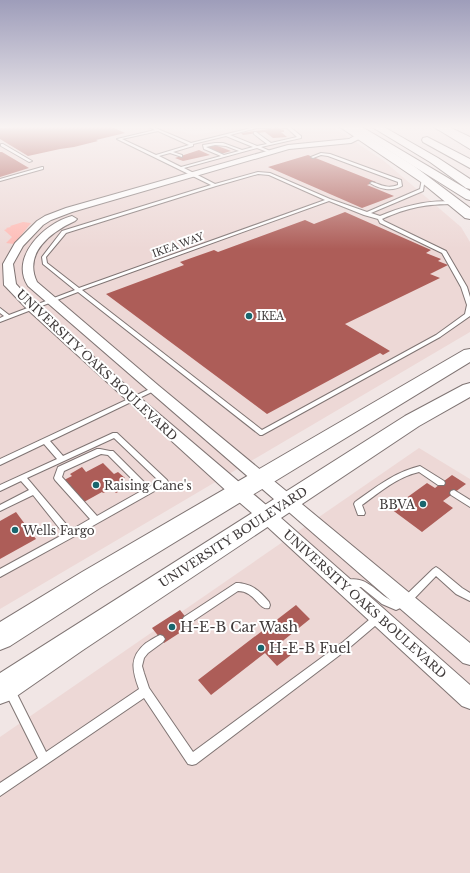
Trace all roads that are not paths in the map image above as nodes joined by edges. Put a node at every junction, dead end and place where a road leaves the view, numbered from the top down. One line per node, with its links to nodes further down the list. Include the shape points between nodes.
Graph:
1 (42, 168): 15 (lane)
2 (181, 168): 12 (lane)
3 (221, 168): 12 (street, UNIVERSITY OAKS BOULEVARD)
4 (234, 168): 12 (street, UNIVERSITY OAKS BOULEVARD)
5 (364, 168): 16 (lane, via 400,181 400,186 386,189)
6 (407, 168): 14 (main road)
7 (421, 168): 19 (main road)
8 (445, 168): 18 (main road)
9 (454, 168): 13 (main road)
10 (273, 170): 11 (lane)
11 (258, 173): 17 (lane); 20 (lane, via 270,174)
12 (198, 177): 17 (lane); 26 (street, UNIVERSITY OAKS BOULEVARD, via 66,221 47,232 28,258 27,271 32,284); 27 (street, UNIVERSITY OAKS BOULEVARD, via 69,210 40,223 19,244 8,264 10,285)
13 (470, 177)
14 (424, 179): 21 (main road); 22 (lane, via 422,190)
15 (0, 180)
16 (372, 183)
17 (215, 185): 25 (lane, via 64,232 44,258 45,264)
18 (470, 185)
19 (470, 196)
20 (329, 200): 22 (lane); 25 (lane, IKEA WAY)
21 (456, 203): 23 (main road); 24 (lane, via 415,204)
22 (366, 214): 24 (lane)
23 (470, 215)
24 (380, 218): 25 (lane, via 382,222 444,252 464,287 470,305 468,315 438,336 262,433)
25 (77, 290): 26 (lane, IKEA WAY)
26 (51, 301): 27 (lane, IKEA WAY); 32 (street, UNIVERSITY OAKS BOULEVARD)
27 (32, 308): 29 (lane, IKEA WAY); 34 (street, UNIVERSITY OAKS BOULEVARD)
28 (0, 310): 29 (lane)
29 (8, 317): 30 (lane, IKEA WAY)
30 (0, 320)
31 (470, 354): 39 (main road)
32 (154, 389): 34 (lane); 39 (street, UNIVERSITY OAKS BOULEVARD)
33 (470, 389): 46 (main road, UNIVERSITY BOULEVARD, via 412,421)
34 (132, 400): 35 (lane); 44 (street, UNIVERSITY OAKS BOULEVARD)
35 (46, 440): 36 (lane); 37 (lane)
36 (62, 459): 38 (lane); 43 (lane, via 115,435 164,482)
37 (0, 462)
38 (22, 477): 41 (lane); 42 (lane)
39 (261, 478): 44 (main road); 46 (street, UNIVERSITY OAKS BOULEVARD)
40 (441, 484): 49 (lane, via 420,468 408,471 389,481 358,504)
41 (0, 488)
42 (34, 491): 48 (lane); 52 (lane)
43 (149, 491): 51 (lane); 51 (lane, via 110,452 100,451 61,469 58,478)
44 (238, 492): 50 (street, UNIVERSITY OAKS BOULEVARD); 60 (main road)
45 (454, 493): 47 (lane)
46 (288, 501): 50 (main road, UNIVERSITY BOULEVARD); 56 (street, UNIVERSITY OAKS BOULEVARD)
47 (470, 504)
48 (0, 508)
49 (361, 513)
50 (266, 515): 54 (street, UNIVERSITY OAKS BOULEVARD); 63 (main road, UNIVERSITY BOULEVARD)
51 (96, 520): 52 (lane)
52 (70, 535): 53 (lane)
53 (0, 573)
54 (344, 584): 56 (lane, via 359,583 368,587 378,598 390,605 396,606); 58 (street, UNIVERSITY OAKS BOULEVARD)
55 (470, 597): 56 (lane, via 436,571)
56 (406, 601): 62 (street, UNIVERSITY OAKS BOULEVARD)
57 (266, 605): 59 (lane, via 253,590 236,587)
58 (379, 617): 64 (lane, via 346,645 192,760); 65 (street, UNIVERSITY OAKS BOULEVARD)
59 (188, 620)
60 (0, 637)
61 (160, 638): 64 (lane, via 144,649 139,657 136,668)
62 (470, 656)
63 (4, 688): 66 (lane)
64 (145, 691): 66 (lane)
65 (468, 693)
66 (44, 759): 67 (lane)
67 (0, 790)

